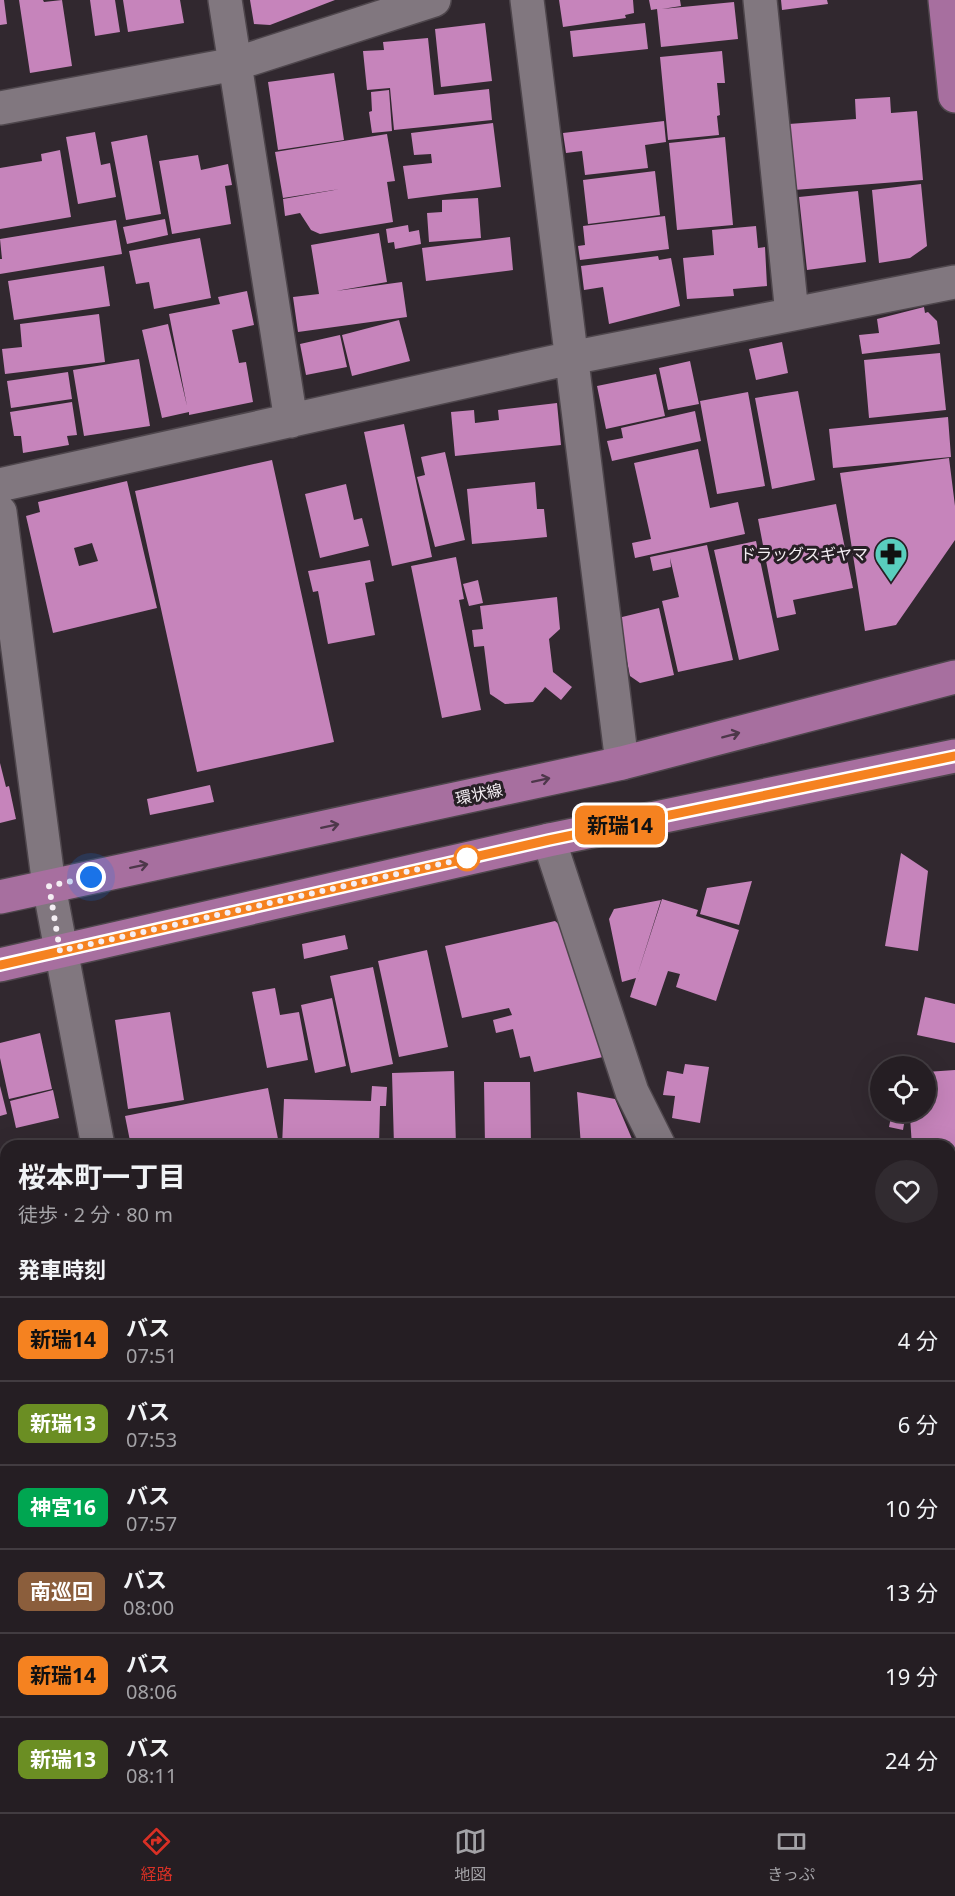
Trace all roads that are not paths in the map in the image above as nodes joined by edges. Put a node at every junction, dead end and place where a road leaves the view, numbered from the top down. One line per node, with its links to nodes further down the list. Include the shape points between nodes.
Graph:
1 (225, 0): 6 (street)
2 (435, 0): 6 (street)
3 (527, 0): 11 (street)
4 (760, 0): 10 (street)
5 (945, 0): 7 (main road)
6 (236, 64): 8 (street); 12 (street)
7 (955, 96)
8 (0, 108)
9 (955, 282): 10 (street)
10 (792, 314): 11 (street)
11 (571, 358): 12 (street); 17 (street)
12 (291, 421): 13 (street)
13 (0, 485)
14 (0, 512): 19 (street)
15 (955, 677): 17 (main road, 環状線, one-way to 15)
16 (955, 756): 18 (main road)
17 (622, 763): 19 (main road, 環状線, one-way to 17)
18 (549, 840): 21 (main road); 24 (street, via 632,1092)
19 (49, 886): 20 (main road, 環状線); 21 (street)
20 (0, 897)
21 (60, 951): 22 (main road); 23 (street)
22 (0, 965)
23 (97, 1140)
24 (656, 1140)

